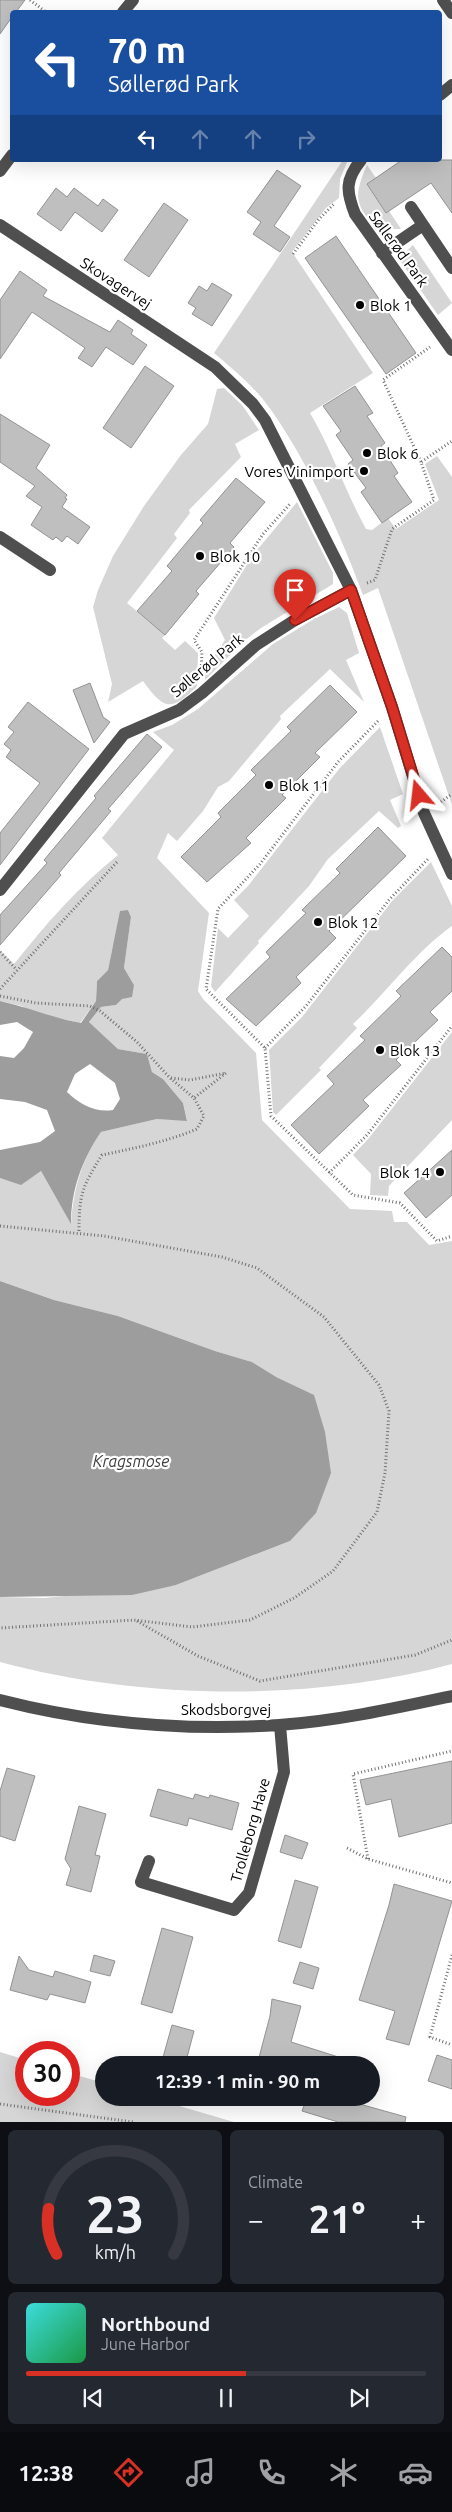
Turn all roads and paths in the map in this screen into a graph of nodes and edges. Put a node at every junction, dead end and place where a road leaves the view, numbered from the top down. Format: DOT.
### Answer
graph roads {
  1 [pos="30,0"];
  2 [pos="443,0"];
  3 [pos="43,10"];
  4 [pos="452,13"];
  5 [pos="452,85"];
  6 [pos="442,93"];
  7 [pos="10,158"];
  8 [pos="360,162"];
  9 [pos="0,171"];
  10 [pos="348,196"];
  11 [pos="411,207"];
  12 [pos="0,225"];
  13 [pos="423,225"];
  14 [pos="382,253"];
  15 [pos="294,254"];
  16 [pos="452,268"];
  17 [pos="429,348"];
  18 [pos="452,350"];
  19 [pos="452,441"];
  20 [pos="420,462"];
  21 [pos="302,491"];
  22 [pos="0,537"];
  23 [pos="50,570"];
  24 [pos="351,590"];
  25 [pos="202,694"];
  26 [pos="392,707"];
  27 [pos="439,848"];
  28 [pos="117,862"];
  29 [pos="452,874"];
  30 [pos="0,890"];
  31 [pos="0,952"];
  32 [pos="16,969"];
  33 [pos="0,989"];
  34 [pos="0,996"];
  35 [pos="452,1026"];
  36 [pos="265,1048"];
  37 [pos="170,1078"];
  38 [pos="194,1098"];
  39 [pos="329,1173"];
  40 [pos="0,1226"];
  41 [pos="79,1233"];
  42 [pos="452,1236"];
  43 [pos="134,1620"];
  44 [pos="0,1628"];
  45 [pos="452,1640"];
  46 [pos="452,1696"];
  47 [pos="0,1700"];
  48 [pos="280,1725"];
  49 [pos="452,1751"];
  50 [pos="347,1848"];
  51 [pos="368,1859"];
  52 [pos="149,1861"];
  53 [pos="452,1883"];
  54 [pos="452,1955"];
  55 [pos="452,2045"];
  56 [pos="0,2104"];
  57 [pos="133,2122"];
  1 -- 3 [label="path"];
  2 -- 4 [label="street"];
  5 -- 6 [label="street"];
  7 -- 9 [label="street"];
  8 -- 10 [label="street"];
  10 -- 14 [label="street, Søllerød Park"];
  10 -- 15 [label="path"];
  11 -- 13 [label="street"];
  12 -- 21 [label="street, Skovagervej"];
  13 -- 14 [label="street"];
  13 -- 16 [label="street"];
  14 -- 18 [label="street, Søllerød Park"];
  17 -- 20 [label="path"];
  19 -- 20 [label="path"];
  20 -- 24 [label="path"];
  21 -- 24 [label="street"];
  21 -- 25 [label="path"];
  22 -- 23 [label="street"];
  24 -- 25 [label="street, Søllerød Park"];
  24 -- 26 [label="street"];
  25 -- 30 [label="street, Søllerød Park"];
  26 -- 27 [label="street"];
  26 -- 36 [label="path"];
  27 -- 29 [label="street"];
  27 -- 36 [label="path"];
  28 -- 32 [label="path"];
  31 -- 32 [label="path"];
  32 -- 33 [label="path"];
  34 -- 37 [label="path"];
  35 -- 39 [label="path"];
  36 -- 39 [label="path"];
  37 -- 38 [label="path"];
  37 -- 38 [label="path"];
  38 -- 41 [label="path"];
  39 -- 42 [label="path"];
  40 -- 41 [label="path"];
  41 -- 43 [label="path"];
  43 -- 44 [label="path"];
  43 -- 45 [label="path"];
  46 -- 48 [label="street, Skodsborgvej"];
  47 -- 48 [label="street, Skodsborgvej"];
  48 -- 52 [label="street, Trolleborg Have"];
  49 -- 51 [label="path"];
  50 -- 51 [label="path"];
  51 -- 53 [label="path"];
  54 -- 55 [label="path"];
  56 -- 57 [label="path"];
}
